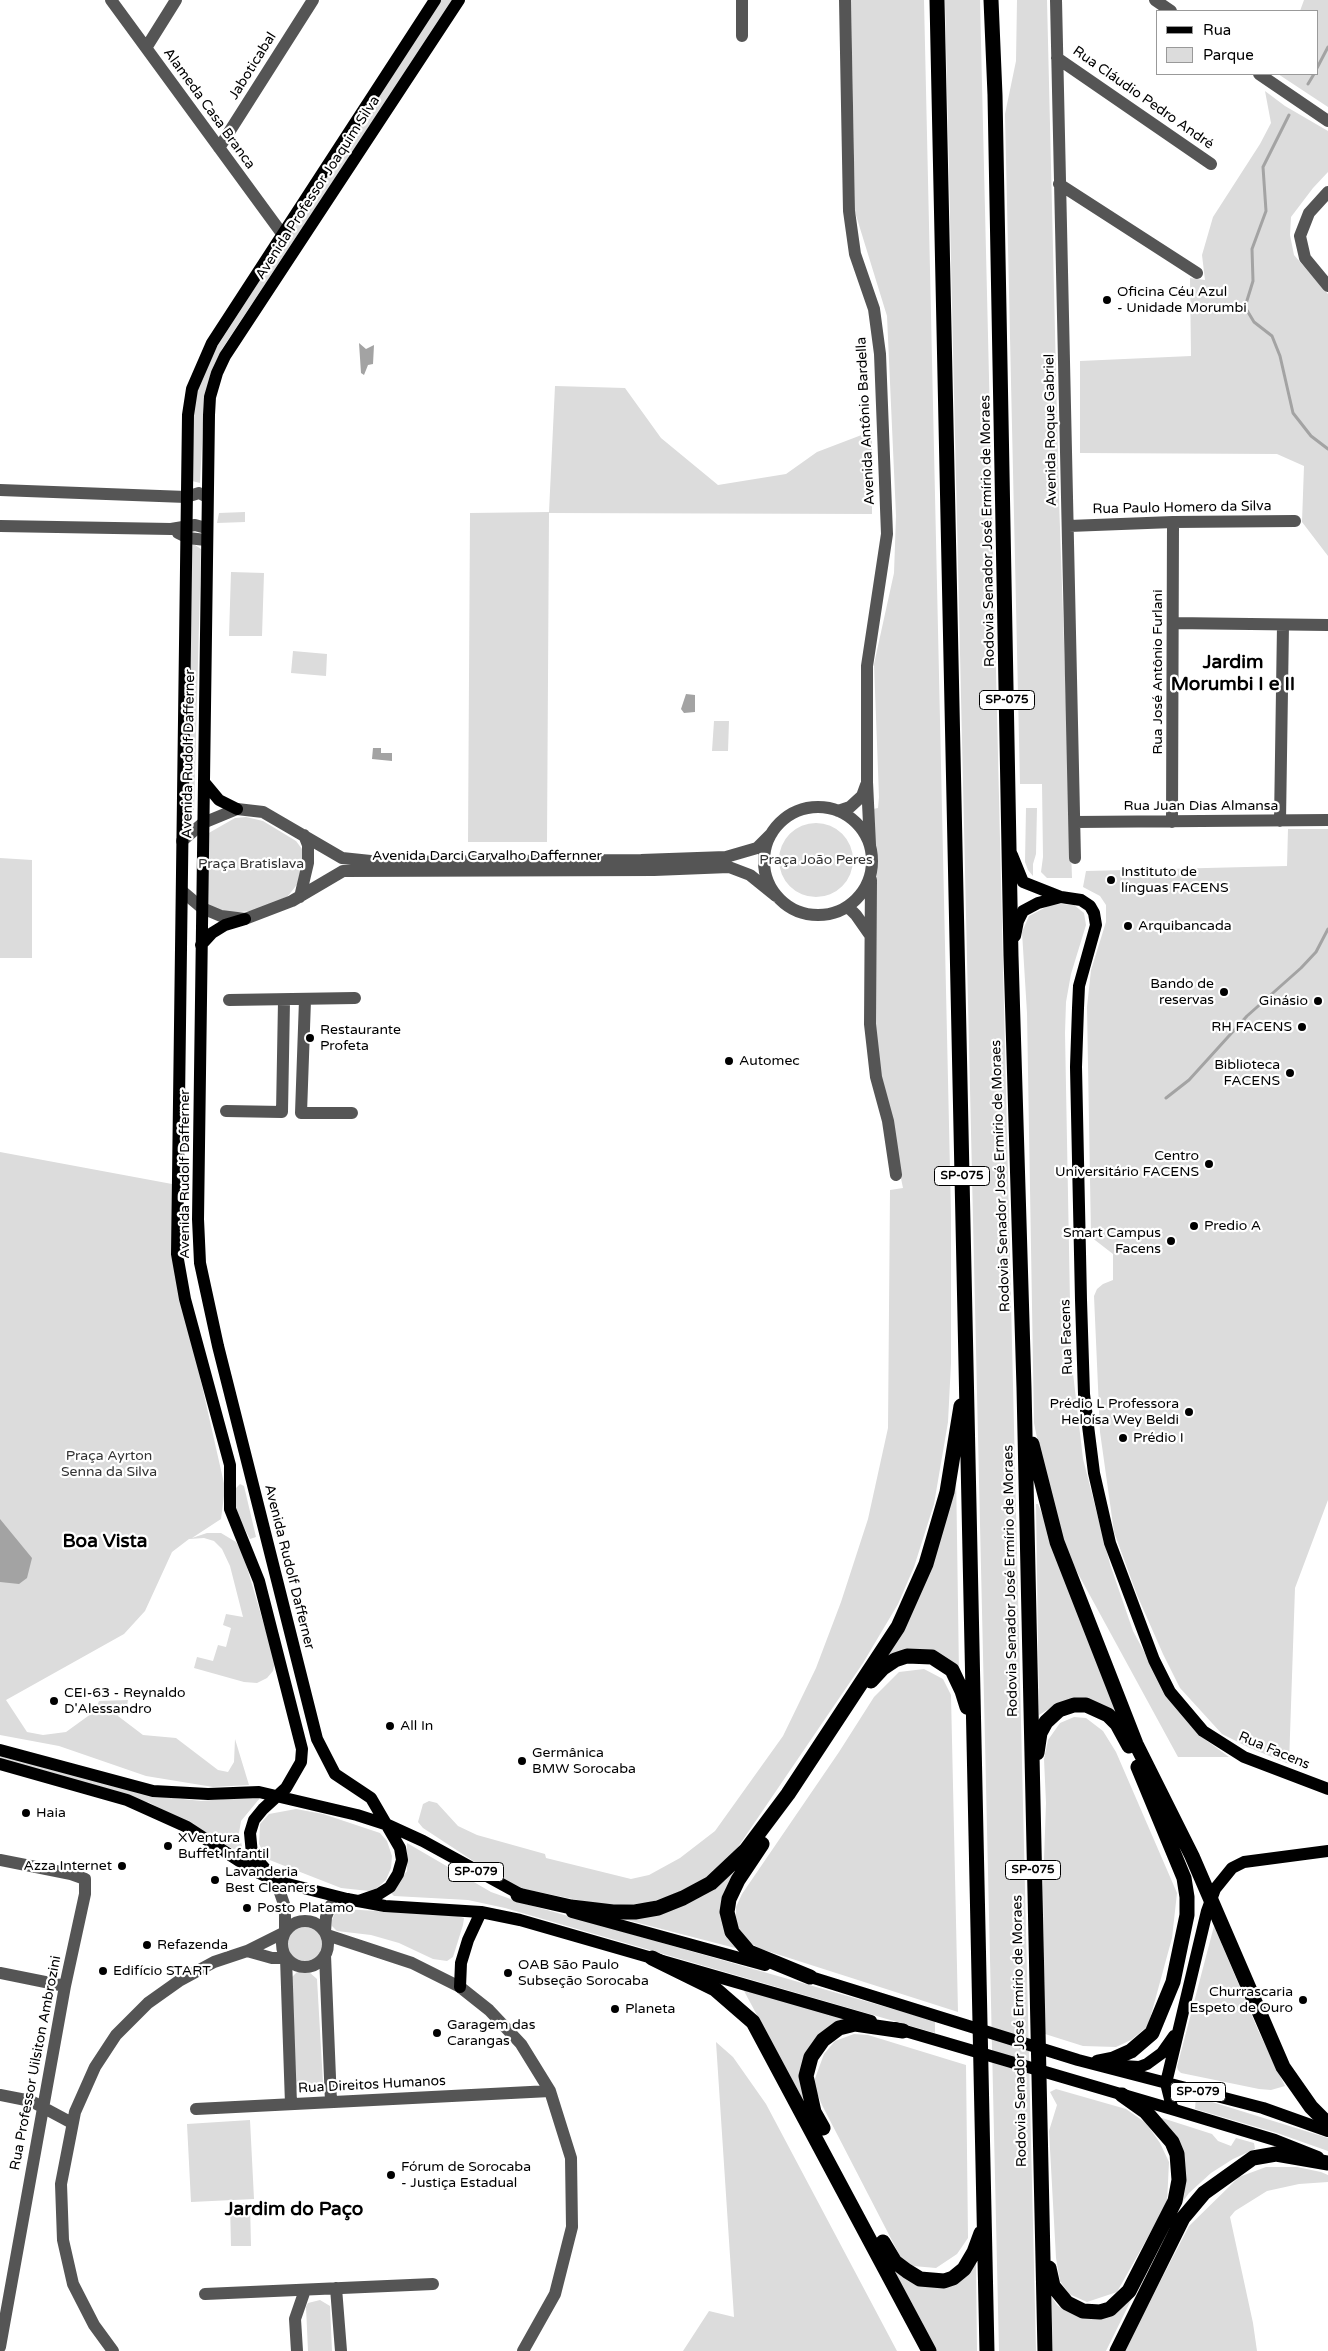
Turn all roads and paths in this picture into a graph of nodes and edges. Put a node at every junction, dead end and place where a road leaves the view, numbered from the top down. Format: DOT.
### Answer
graph roads {
  1 [pos="111,0"];
  2 [pos="176,0"];
  3 [pos="313,0"];
  4 [pos="435,0"];
  5 [pos="459,0"];
  6 [pos="742,0"];
  7 [pos="845,0"];
  8 [pos="937,0"];
  9 [pos="991,0"];
  10 [pos="1056,0"];
  11 [pos="1155,0"];
  12 [pos="1169,10"];
  13 [pos="742,36"];
  14 [pos="146,48"];
  15 [pos="1057,58"];
  16 [pos="1260,75"];
  17 [pos="1328,121"];
  18 [pos="219,148"];
  19 [pos="1211,164"];
  20 [pos="1059,184"];
  21 [pos="1328,192"];
  22 [pos="283,235"];
  23 [pos="1197,273"];
  24 [pos="1328,286"];
  25 [pos="192,389"];
  26 [pos="210,396"];
  27 [pos="0,490"];
  28 [pos="186,497"];
  29 [pos="207,497"];
  30 [pos="1296,521"];
  31 [pos="1173,522"];
  32 [pos="188,525"];
  33 [pos="0,526"];
  34 [pos="1069,526"];
  35 [pos="171,529"];
  36 [pos="206,534"];
  37 [pos="188,538"];
  38 [pos="1173,623"];
  39 [pos="1284,625"];
  40 [pos="1328,625"];
  41 [pos="204,782"];
  42 [pos="867,782"];
  43 [pos="237,809"];
  44 [pos="838,810"];
  45 [pos="1328,820"];
  46 [pos="1280,821"];
  47 [pos="1075,822"];
  48 [pos="1172,822"];
  49 [pos="203,823"];
  50 [pos="772,833"];
  51 [pos="304,835"];
  52 [pos="182,840"];
  53 [pos="1009,840"];
  54 [pos="870,845"];
  55 [pos="1075,858"];
  56 [pos="591,865"];
  57 [pos="871,872"];
  58 [pos="182,891"];
  59 [pos="776,896"];
  60 [pos="300,897"];
  61 [pos="1061,897"];
  62 [pos="848,907"];
  63 [pos="202,908"];
  64 [pos="245,919"];
  65 [pos="870,935"];
  66 [pos="201,945"];
  67 [pos="1011,956"];
  68 [pos="355,998"];
  69 [pos="228,1000"];
  70 [pos="305,1000"];
  71 [pos="284,1001"];
  72 [pos="226,1111"];
  73 [pos="352,1113"];
  74 [pos="896,1175"];
  75 [pos="967,1365"];
  76 [pos="1024,1388"];
  77 [pos="252,1484"];
  78 [pos="229,1491"];
  79 [pos="241,1538"];
  80 [pos="266,1538"];
  81 [pos="0,1750"];
  82 [pos="973,1763"];
  83 [pos="0,1764"];
  84 [pos="1326,1788"];
  85 [pos="277,1796"];
  86 [pos="294,1800"];
  87 [pos="266,1807"];
  88 [pos="1031,1812"];
  89 [pos="388,1825"];
  90 [pos="1328,1850"];
  91 [pos="0,1860"];
  92 [pos="276,1881"];
  93 [pos="518,1895"];
  94 [pos="353,1900"];
  95 [pos="481,1912"];
  96 [pos="285,1932"];
  97 [pos="326,1933"];
  98 [pos="247,1951"];
  99 [pos="326,1955"];
  100 [pos="286,1958"];
  101 [pos="652,1958"];
  102 [pos="0,1973"];
  103 [pos="810,1977"];
  104 [pos="65,1986"];
  105 [pos="460,1988"];
  106 [pos="1179,2025"];
  107 [pos="904,2031"];
  108 [pos="1070,2057"];
  109 [pos="1098,2062"];
  110 [pos="1166,2083"];
  111 [pos="550,2091"];
  112 [pos="0,2095"];
  113 [pos="1122,2095"];
  114 [pos="331,2102"];
  115 [pos="291,2104"];
  116 [pos="42,2107"];
  117 [pos="196,2109"];
  118 [pos="1175,2110"];
  119 [pos="72,2123"];
  120 [pos="1328,2124"];
  121 [pos="1328,2131"];
  122 [pos="1328,2162"];
  123 [pos="985,2222"];
  124 [pos="1042,2241"];
  125 [pos="433,2284"];
  126 [pos="336,2288"];
  127 [pos="304,2290"];
  128 [pos="278,2291"];
  129 [pos="204,2294"];
  130 [pos="298,2308"];
  131 [pos="0,2347"];
  132 [pos="113,2351"];
  133 [pos="298,2351"];
  134 [pos="341,2351"];
  135 [pos="523,2351"];
  136 [pos="929,2351"];
  137 [pos="987,2351"];
  138 [pos="1045,2351"];
  139 [pos="1117,2351"];
  1 -- 14 [label="street, Alameda Casa Branca"];
  2 -- 14 [label="street"];
  3 -- 18 [label="street, Jaboticabal"];
  4 -- 22 [label="main road, Avenida Professor Joaquim Silva"];
  5 -- 26 [label="main road, Avenida Professor Joaquim Silva"];
  6 -- 13 [label="street"];
  7 -- 42 [label="street, Avenida Antônio Bardella"];
  8 -- 75 [label="highway, SP-075"];
  9 -- 53 [label="highway, Rodovia Senador José Ermírio de Moraes / SP-075"];
  10 -- 15 [label="street, Avenida Roque Gabriel"];
  11 -- 12 [label="street"];
  14 -- 18 [label="street, Alameda Casa Branca"];
  15 -- 19 [label="street, Rua Cláudio Pedro André"];
  15 -- 20 [label="street, Avenida Roque Gabriel"];
  16 -- 17 [label="street"];
  18 -- 22 [label="street, Alameda Casa Branca"];
  20 -- 23 [label="street"];
  20 -- 34 [label="street, Avenida Roque Gabriel"];
  21 -- 24 [label="street"];
  22 -- 25 [label="main road, Avenida Professor Joaquim Silva"];
  25 -- 28 [label="main road, Avenida Rudolf Dafferner"];
  26 -- 29 [label="main road, Avenida Rudolf Dafferner"];
  27 -- 28 [label="street"];
  28 -- 29 [label="street"];
  28 -- 32 [label="main road, Avenida Rudolf Dafferner"];
  29 -- 36 [label="main road, Avenida Rudolf Dafferner"];
  30 -- 31 [label="street, Rua Paulo Homero da Silva"];
  31 -- 34 [label="street, Rua Paulo Homero da Silva"];
  31 -- 38 [label="street, Rua José Antônio Furlani"];
  32 -- 35 [label="street"];
  32 -- 36 [label="street"];
  32 -- 37 [label="main road, Avenida Rudolf Dafferner"];
  33 -- 35 [label="street"];
  34 -- 47 [label="street, Avenida Roque Gabriel"];
  35 -- 37 [label="street"];
  36 -- 37 [label="street"];
  36 -- 41 [label="main road, Avenida Rudolf Dafferner"];
  37 -- 52 [label="main road, Avenida Rudolf Dafferner"];
  38 -- 39 [label="street"];
  38 -- 48 [label="street, Rua José Antônio Furlani"];
  39 -- 40 [label="street"];
  39 -- 46 [label="street"];
  41 -- 43 [label="main road"];
  41 -- 49 [label="main road, Avenida Rudolf Dafferner"];
  42 -- 44 [label="street"];
  42 -- 54 [label="street, Avenida Antônio Bardella"];
  43 -- 49 [label="street, Avenida Darci Carvalho Daffernner"];
  43 -- 51 [label="street, Avenida Darci Carvalho Daffernner"];
  44 -- 50 [label="street"];
  44 -- 54 [label="street"];
  45 -- 46 [label="street, Rua Juan Dias Almansa"];
  46 -- 48 [label="street, Rua Juan Dias Almansa"];
  47 -- 48 [label="street, Rua Juan Dias Almansa"];
  47 -- 55 [label="street, Avenida Roque Gabriel"];
  49 -- 52 [label="street, Avenida Darci Carvalho Daffernner"];
  49 -- 63 [label="main road, Avenida Rudolf Dafferner"];
  50 -- 56 [label="street, Avenida Darci Carvalho Daffernner"];
  50 -- 59 [label="street"];
  51 -- 56 [label="street, Avenida Darci Carvalho Daffernner"];
  51 -- 60 [label="street"];
  52 -- 58 [label="main road, Avenida Rudolf Dafferner"];
  53 -- 61 [label="main road, Rua Facens"];
  53 -- 67 [label="highway, Rodovia Senador José Ermírio de Moraes / SP-075"];
  54 -- 57 [label="street"];
  56 -- 59 [label="street, Avenida Darci Carvalho Daffernner"];
  56 -- 60 [label="street, Avenida Darci Carvalho Daffernner"];
  57 -- 62 [label="street"];
  57 -- 65 [label="street"];
  58 -- 63 [label="street"];
  58 -- 78 [label="main road, Avenida Rudolf Dafferner"];
  59 -- 62 [label="street"];
  60 -- 64 [label="street, Avenida Darci Carvalho Daffernner"];
  61 -- 67 [label="main road, Rua Facens"];
  61 -- 84 [label="main road, Rua Facens"];
  62 -- 65 [label="street"];
  63 -- 64 [label="street, Avenida Darci Carvalho Daffernner"];
  63 -- 66 [label="main road, Avenida Rudolf Dafferner"];
  64 -- 66 [label="main road"];
  65 -- 74 [label="street"];
  66 -- 77 [label="main road, Avenida Rudolf Dafferner"];
  67 -- 76 [label="highway, Rodovia Senador José Ermírio de Moraes / SP-075"];
  68 -- 70 [label="street"];
  69 -- 71 [label="street"];
  70 -- 71 [label="street"];
  70 -- 73 [label="street"];
  71 -- 72 [label="street"];
  75 -- 82 [label="highway, SP-075"];
  75 -- 93 [label="highway"];
  76 -- 88 [label="highway, Rodovia Senador José Ermírio de Moraes / SP-075"];
  76 -- 120 [label="highway"];
  77 -- 78 [label="main road"];
  77 -- 80 [label="main road, Avenida Rudolf Dafferner"];
  78 -- 79 [label="main road, Avenida Rudolf Dafferner"];
  79 -- 80 [label="main road"];
  79 -- 85 [label="main road, Avenida Rudolf Dafferner"];
  80 -- 89 [label="main road, Avenida Rudolf Dafferner"];
  81 -- 85 [label="main road, SP-079"];
  82 -- 103 [label="highway"];
  82 -- 123 [label="highway, SP-075"];
  83 -- 92 [label="main road, SP-079"];
  85 -- 86 [label="main road, SP-079"];
  85 -- 87 [label="main road, Avenida Rudolf Dafferner"];
  86 -- 87 [label="main road"];
  86 -- 89 [label="main road, SP-079"];
  87 -- 92 [label="main road"];
  88 -- 109 [label="highway"];
  88 -- 124 [label="highway, Rodovia Senador José Ermírio de Moraes / SP-075"];
  89 -- 93 [label="main road, SP-079"];
  89 -- 94 [label="main road"];
  90 -- 106 [label="main road"];
  91 -- 104 [label="street, Rua Professor Uilsiton Ambrozini"];
  92 -- 94 [label="main road, SP-079"];
  92 -- 96 [label="street"];
  93 -- 103 [label="main road, SP-079"];
  94 -- 95 [label="main road, SP-079"];
  94 -- 97 [label="street"];
  95 -- 101 [label="main road, SP-079"];
  95 -- 105 [label="main road"];
  96 -- 97 [label="street"];
  96 -- 98 [label="street"];
  96 -- 100 [label="street"];
  97 -- 99 [label="street"];
  97 -- 105 [label="street"];
  98 -- 100 [label="street"];
  98 -- 119 [label="street"];
  99 -- 100 [label="street"];
  99 -- 114 [label="street"];
  100 -- 115 [label="street"];
  101 -- 107 [label="main road, SP-079"];
  101 -- 136 [label="highway"];
  102 -- 104 [label="street"];
  103 -- 108 [label="main road, SP-079"];
  104 -- 116 [label="street, Rua Professor Uilsiton Ambrozini"];
  105 -- 111 [label="street"];
  106 -- 109 [label="main road"];
  106 -- 110 [label="main road"];
  107 -- 113 [label="main road, SP-079"];
  107 -- 123 [label="highway"];
  108 -- 109 [label="main road"];
  108 -- 110 [label="main road, SP-079"];
  110 -- 118 [label="main road"];
  110 -- 121 [label="main road, SP-079"];
  111 -- 114 [label="street, Rua Direitos Humanos"];
  111 -- 135 [label="street"];
  112 -- 116 [label="street"];
  113 -- 118 [label="main road, SP-079"];
  113 -- 124 [label="highway"];
  114 -- 115 [label="street, Rua Direitos Humanos"];
  115 -- 117 [label="street, Rua Direitos Humanos"];
  116 -- 119 [label="street"];
  116 -- 131 [label="street, Rua Professor Uilsiton Ambrozini"];
  118 -- 122 [label="main road, SP-079"];
  119 -- 132 [label="street"];
  122 -- 139 [label="highway"];
  123 -- 137 [label="highway, SP-075"];
  124 -- 138 [label="highway, Rodovia Senador José Ermírio de Moraes / SP-075"];
  125 -- 126 [label="street"];
  126 -- 127 [label="street"];
  126 -- 134 [label="street"];
  127 -- 128 [label="street"];
  127 -- 130 [label="street"];
  128 -- 129 [label="street"];
  128 -- 130 [label="street"];
  130 -- 133 [label="street"];
}
